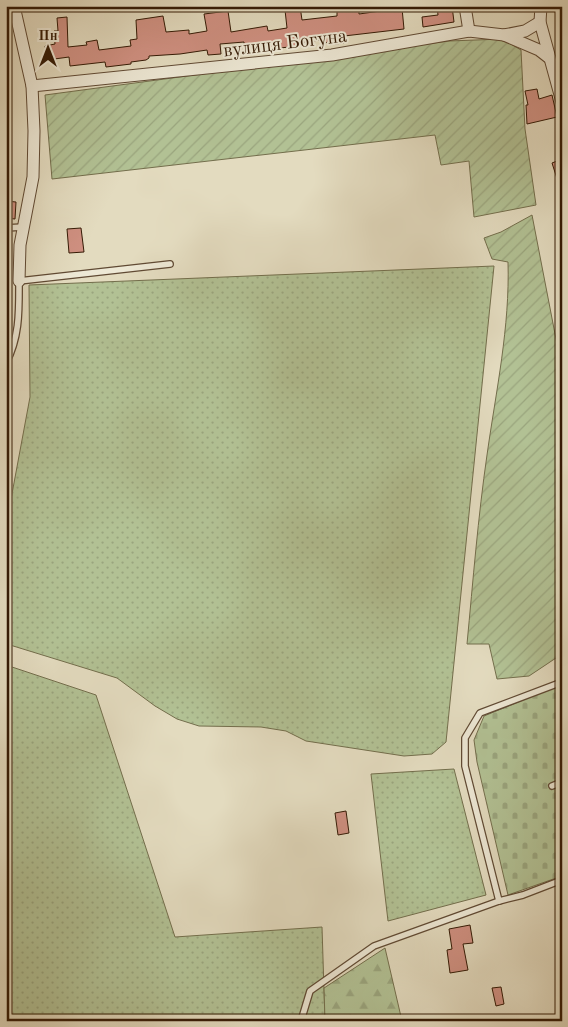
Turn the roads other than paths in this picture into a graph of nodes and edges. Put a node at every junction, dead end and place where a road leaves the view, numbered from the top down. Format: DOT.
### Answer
graph roads {
  1 [pos="14,6"];
  2 [pos="465,6"];
  3 [pos="542,6"];
  4 [pos="540,22"];
  5 [pos="469,31"];
  6 [pos="504,35"];
  7 [pos="548,57"];
  8 [pos="32,86"];
  9 [pos="562,102"];
  10 [pos="23,226"];
  11 [pos="6,228"];
  12 [pos="170,264"];
  13 [pos="19,281"];
  14 [pos="6,364"];
  15 [pos="562,682"];
  16 [pos="562,782"];
  17 [pos="552,786"];
  18 [pos="562,880"];
  19 [pos="499,901"];
  20 [pos="301,1021"];
  1 -- 8 [label="street"];
  2 -- 5 [label="street"];
  3 -- 4 [label="street"];
  4 -- 6 [label="street, вулиця Богуна"];
  4 -- 7 [label="street"];
  5 -- 6 [label="street, вулиця Богуна"];
  5 -- 8 [label="street, вулиця Богуна"];
  6 -- 7 [label="street"];
  7 -- 9 [label="street"];
  8 -- 10 [label="street"];
  10 -- 11 [label="lane"];
  10 -- 13 [label="street"];
  12 -- 13 [label="lane"];
  13 -- 14 [label="lane"];
  15 -- 19 [label="lane"];
  16 -- 17 [label="lane"];
  18 -- 19 [label="lane"];
  19 -- 20 [label="lane"];
}
